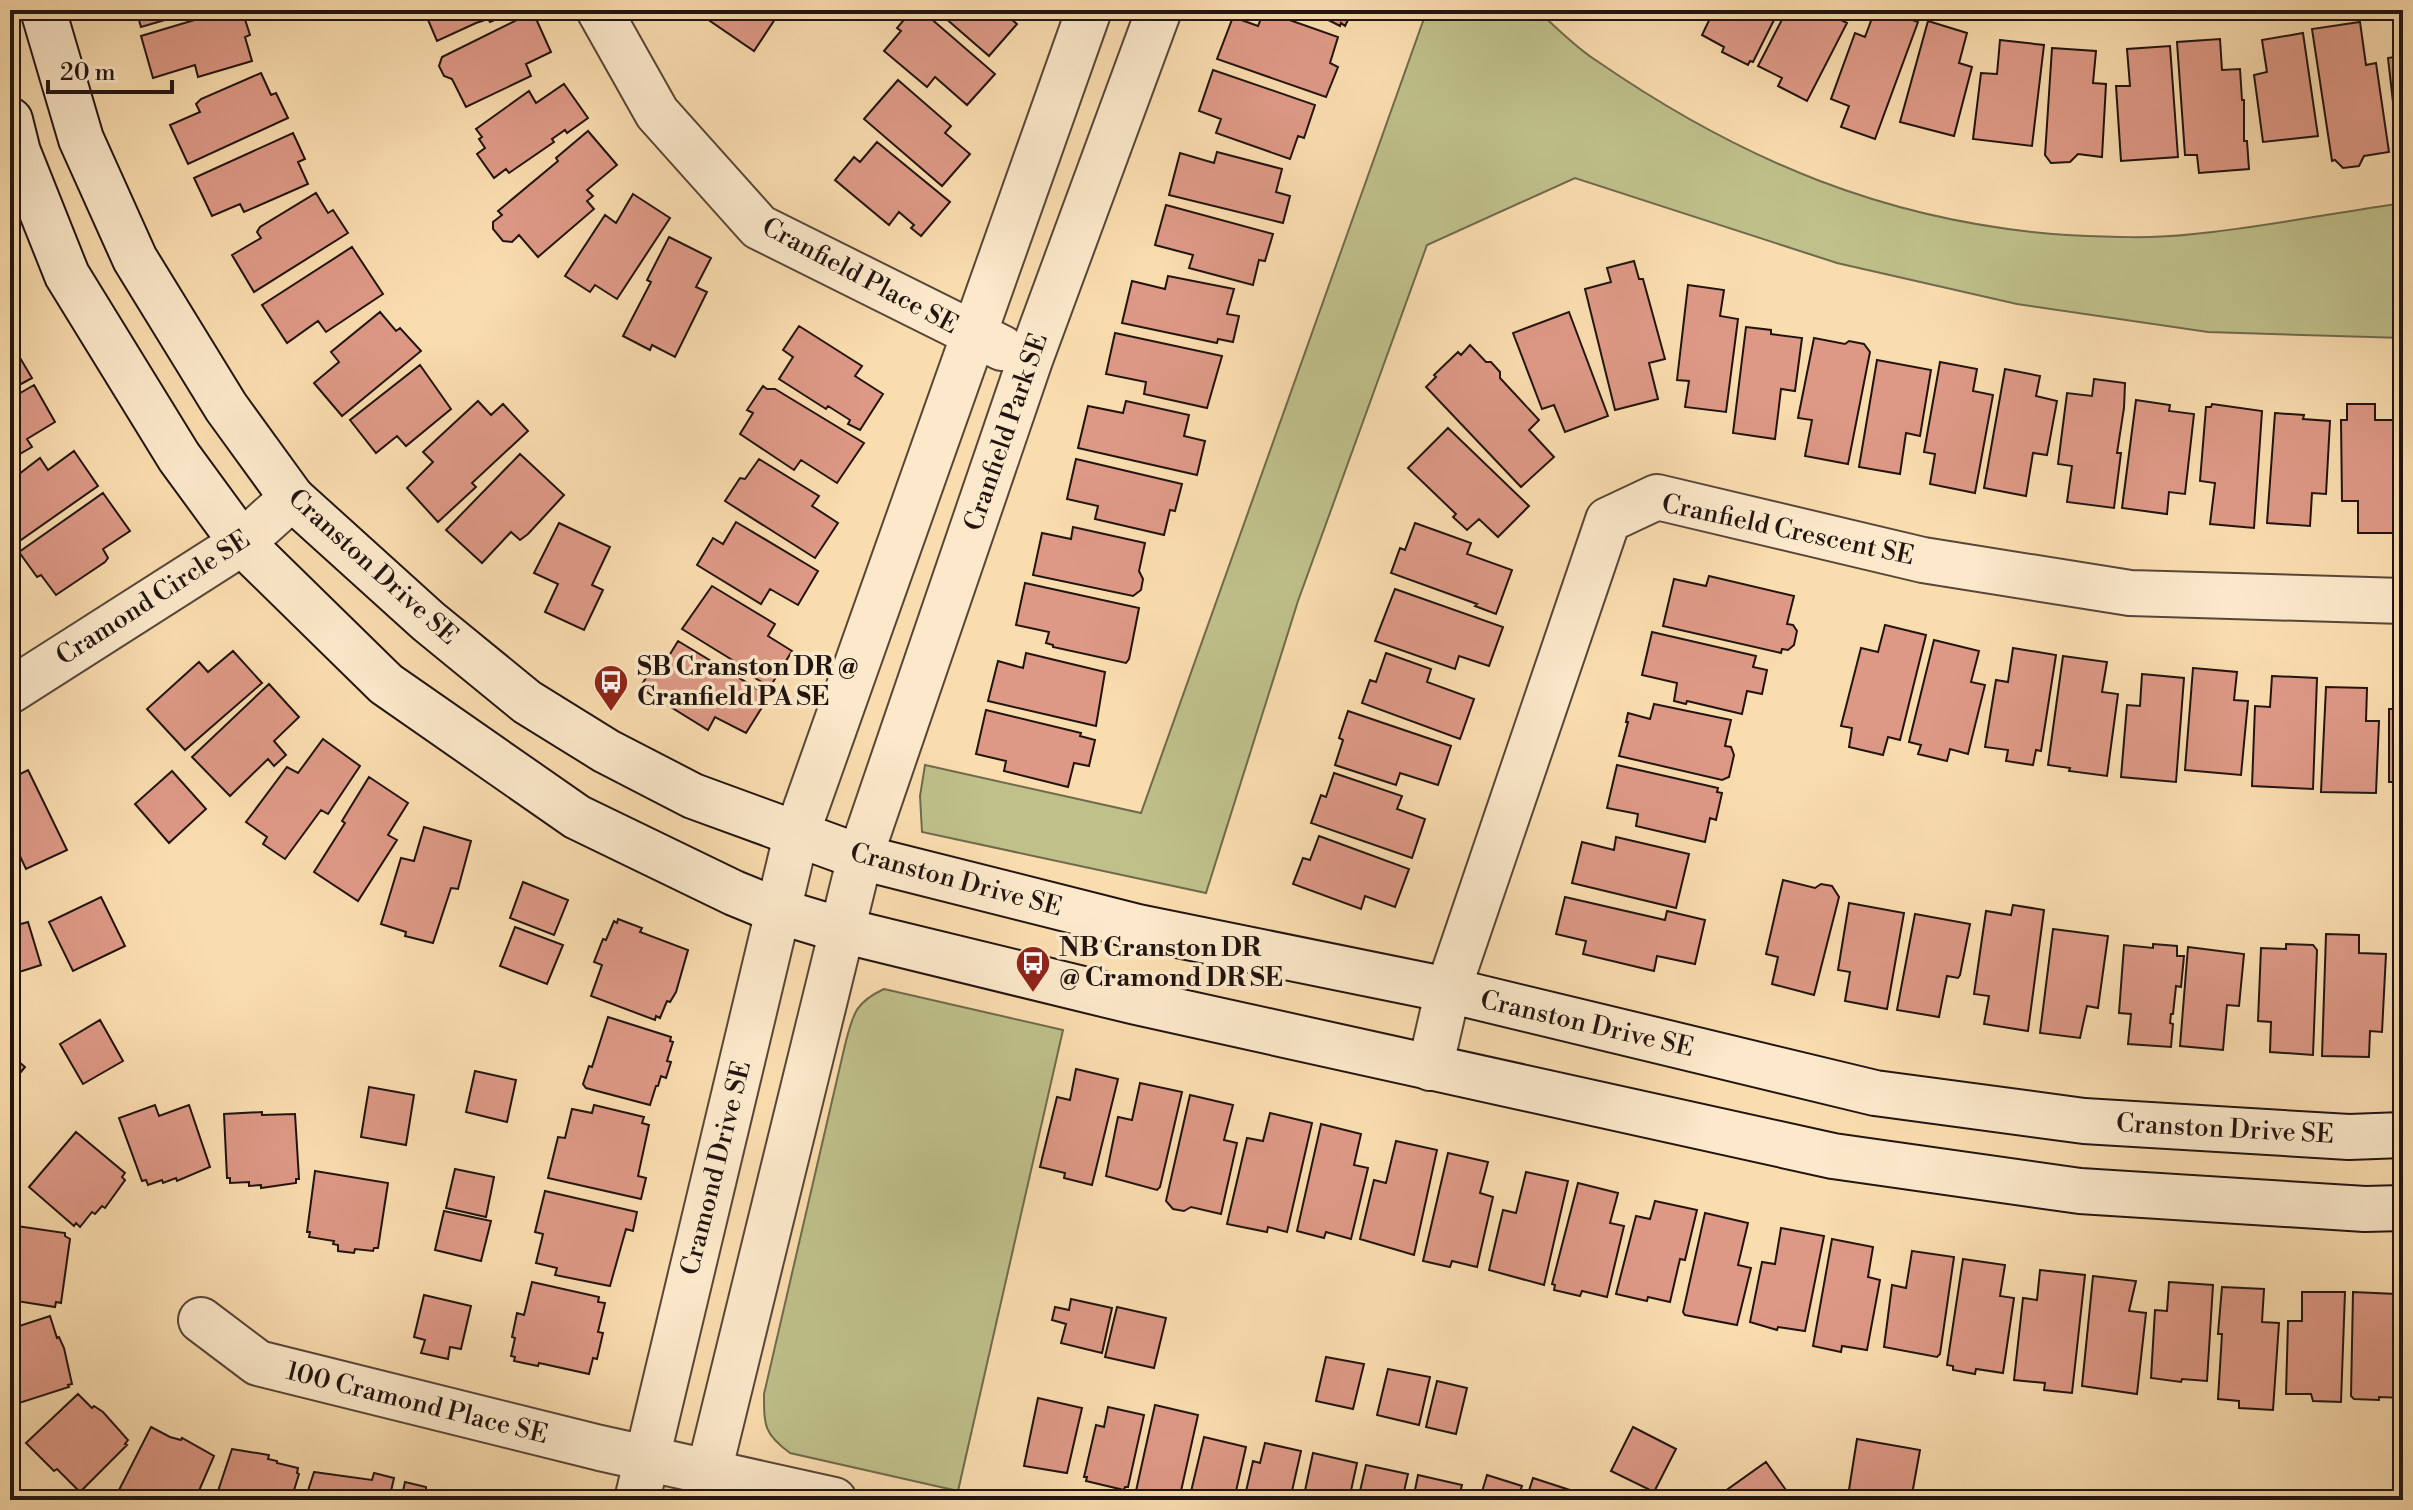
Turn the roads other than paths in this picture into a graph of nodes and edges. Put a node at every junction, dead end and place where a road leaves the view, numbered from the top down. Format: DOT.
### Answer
graph roads {
  1 [pos="43,10"];
  2 [pos="599,10"];
  3 [pos="1089,10"];
  4 [pos="1159,10"];
  5 [pos="10,120"];
  6 [pos="975,336"];
  7 [pos="1030,360"];
  8 [pos="292,498"];
  9 [pos="242,543"];
  10 [pos="2403,601"];
  11 [pos="10,691"];
  12 [pos="796,836"];
  13 [pos="860,857"];
  14 [pos="778,911"];
  15 [pos="841,930"];
  16 [pos="1448,990"];
  17 [pos="1430,1068"];
  18 [pos="2403,1135"];
  19 [pos="2403,1208"];
  20 [pos="201,1320"];
  21 [pos="646,1458"];
  22 [pos="706,1486"];
  23 [pos="637,1500"];
  24 [pos="834,1500"];
  1 -- 8 [label="street, Cranston Drive SE"];
  2 -- 6 [label="street, Cranfield Place SE"];
  3 -- 6 [label="street"];
  4 -- 7 [label="street, Cranfield Park SE"];
  5 -- 9 [label="street"];
  6 -- 7 [label="street, Cranfield Place SE"];
  6 -- 12 [label="street"];
  7 -- 13 [label="street, Cranfield Park SE"];
  8 -- 9 [label="street, Cramond Circle SE"];
  8 -- 12 [label="street, Cranston Drive SE"];
  9 -- 11 [label="street, Cramond Circle SE"];
  9 -- 14 [label="street"];
  10 -- 16 [label="street, Cranfield Crescent SE"];
  12 -- 13 [label="street, Cranston Drive SE"];
  12 -- 14 [label="street, Cramond Drive SE"];
  13 -- 15 [label="street"];
  13 -- 16 [label="street, Cranston Drive SE"];
  14 -- 15 [label="street"];
  14 -- 21 [label="street, Cramond Drive SE"];
  15 -- 17 [label="street"];
  15 -- 22 [label="street"];
  16 -- 17 [label="street, Cranfield Crescent SE"];
  16 -- 18 [label="street, Cranston Drive SE"];
  17 -- 19 [label="street"];
  20 -- 21 [label="street, 100 Cramond Place SE"];
  21 -- 22 [label="street, 100 Cramond Place SE"];
  21 -- 23 [label="street, Cramond Drive SE"];
  22 -- 24 [label="street, 100 Cramond Place SE"];
}
